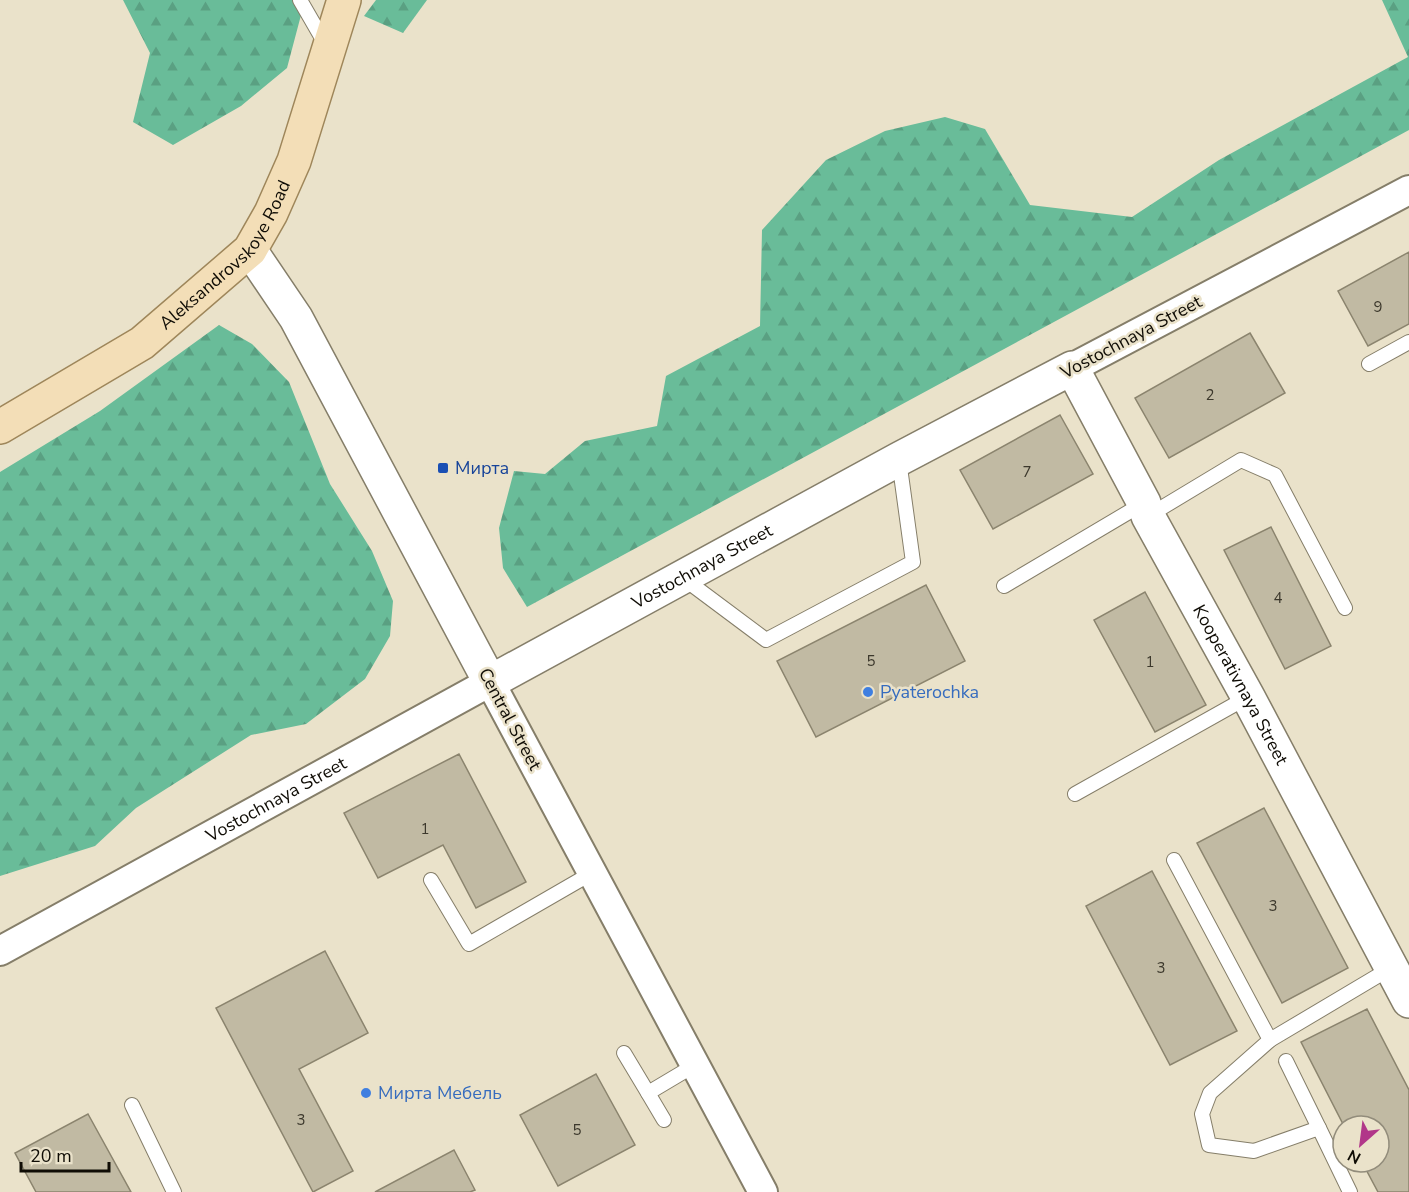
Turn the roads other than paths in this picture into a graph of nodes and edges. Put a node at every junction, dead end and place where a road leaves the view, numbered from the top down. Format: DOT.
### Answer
graph roads {
  1 [pos="300,0"];
  2 [pos="344,0"];
  3 [pos="329,49"];
  4 [pos="1409,190"];
  5 [pos="250,250"];
  6 [pos="1409,342"];
  7 [pos="1369,364"];
  8 [pos="1072,368"];
  9 [pos="0,428"];
  10 [pos="899,459"];
  11 [pos="1146,509"];
  12 [pos="683,578"];
  13 [pos="1004,586"];
  14 [pos="1345,608"];
  15 [pos="490,682"];
  16 [pos="1248,698"];
  17 [pos="1075,794"];
  18 [pos="1174,860"];
  19 [pos="592,873"];
  20 [pos="431,880"];
  21 [pos="0,951"];
  22 [pos="1391,968"];
  23 [pos="1409,1001"];
  24 [pos="1270,1040"];
  25 [pos="624,1053"];
  26 [pos="1286,1062"];
  27 [pos="695,1065"];
  28 [pos="648,1093"];
  29 [pos="132,1105"];
  30 [pos="664,1120"];
  31 [pos="1319,1128"];
  32 [pos="760,1191"];
  33 [pos="174,1192"];
  34 [pos="1350,1192"];
  1 -- 3 [label="lane"];
  2 -- 3 [label="main road, Aleksandrovskoye Road"];
  3 -- 5 [label="main road, Aleksandrovskoye Road"];
  4 -- 8 [label="street, Vostochnaya Street"];
  5 -- 9 [label="main road, Aleksandrovskoye Road"];
  5 -- 15 [label="street, Central Street"];
  6 -- 7 [label="lane"];
  8 -- 10 [label="street, Vostochnaya Street"];
  8 -- 11 [label="street, Kooperativnaya Street"];
  10 -- 12 [label="street, Vostochnaya Street"];
  10 -- 12 [label="lane"];
  11 -- 13 [label="lane"];
  11 -- 14 [label="lane"];
  11 -- 16 [label="street, Kooperativnaya Street"];
  12 -- 15 [label="street, Vostochnaya Street"];
  15 -- 19 [label="street, Central Street"];
  15 -- 21 [label="street, Vostochnaya Street"];
  16 -- 17 [label="lane"];
  16 -- 22 [label="street, Kooperativnaya Street"];
  18 -- 24 [label="lane"];
  19 -- 20 [label="lane"];
  19 -- 27 [label="street, Central Street"];
  22 -- 23 [label="street, Kooperativnaya Street"];
  22 -- 24 [label="lane"];
  24 -- 31 [label="lane"];
  25 -- 28 [label="lane"];
  26 -- 31 [label="lane"];
  27 -- 28 [label="lane"];
  27 -- 32 [label="street, Central Street"];
  28 -- 30 [label="lane"];
  29 -- 33 [label="lane"];
  31 -- 34 [label="lane"];
}
